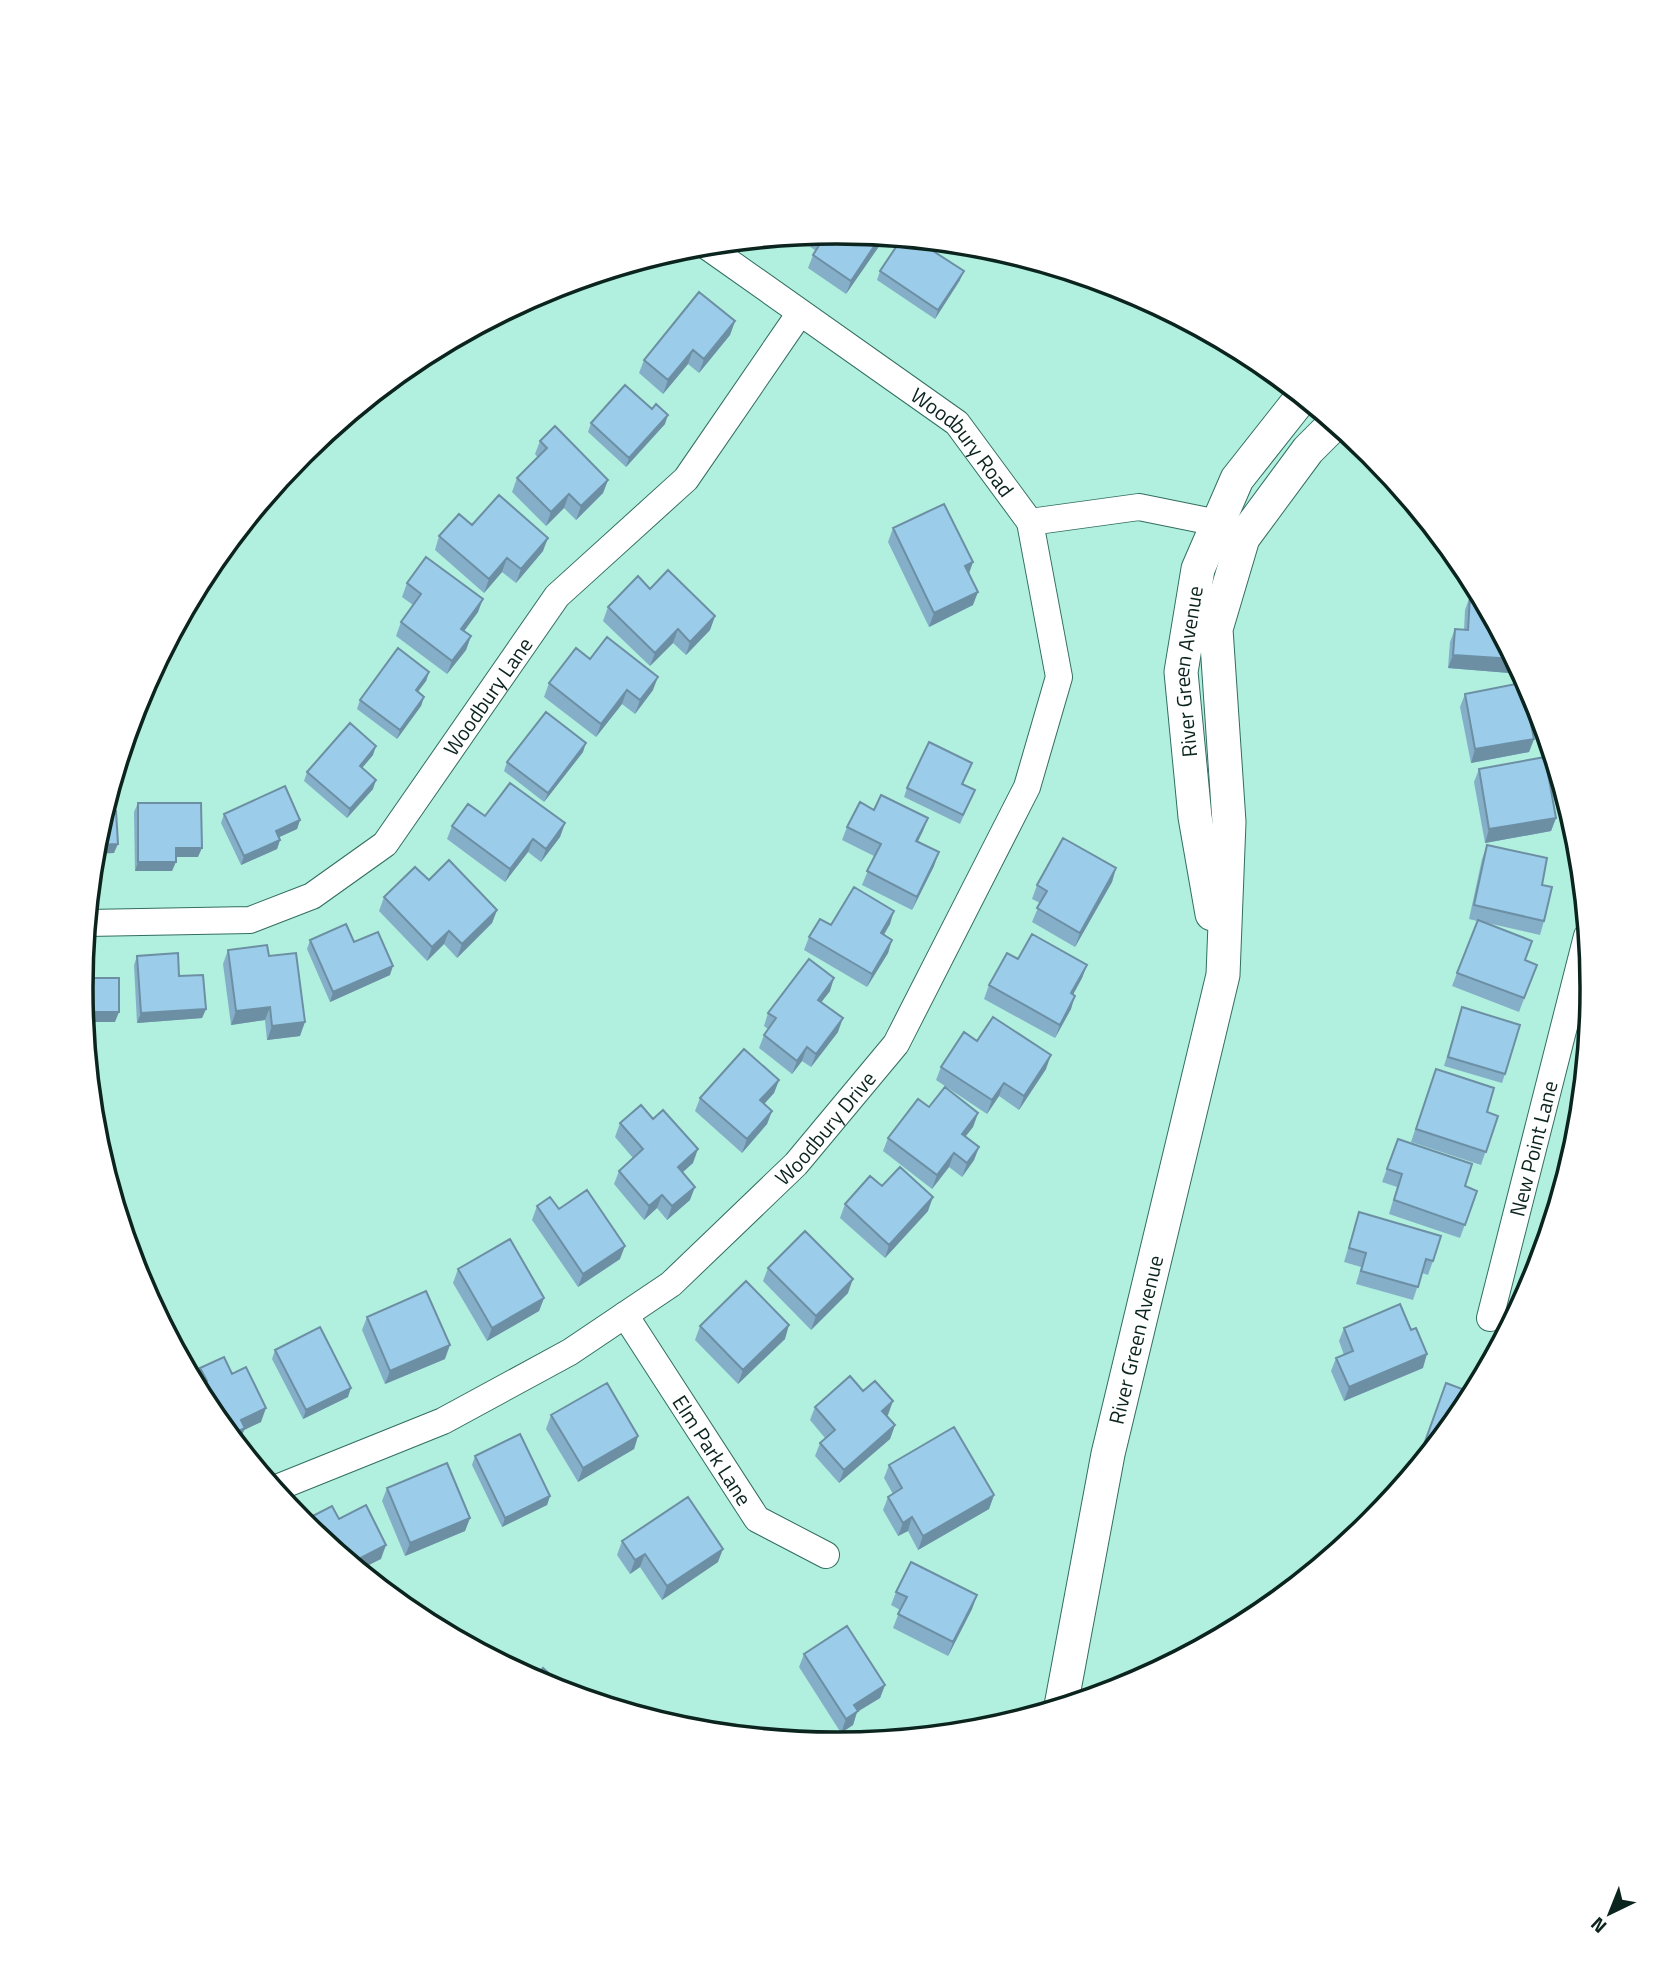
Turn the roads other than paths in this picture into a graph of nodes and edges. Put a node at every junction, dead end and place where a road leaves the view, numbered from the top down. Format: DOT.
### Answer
graph roads {
  1 [pos="718,254"];
  2 [pos="800,313"];
  3 [pos="1296,404"];
  4 [pos="1328,430"];
  5 [pos="1030,522"];
  6 [pos="1231,530"];
  7 [pos="96,923"];
  8 [pos="1580,965"];
  9 [pos="625,1315"];
  10 [pos="1490,1318"];
  11 [pos="284,1485"];
  12 [pos="826,1555"];
  13 [pos="1063,1696"];
  1 -- 2 [label="street, Woodbury Road"];
  2 -- 5 [label="street, Woodbury Road"];
  2 -- 7 [label="street, Woodbury Lane"];
  3 -- 6 [label="street, River Green Avenue"];
  4 -- 6 [label="street, River Green Avenue"];
  5 -- 6 [label="street"];
  5 -- 9 [label="street, Woodbury Drive"];
  6 -- 13 [label="street, River Green Avenue"];
  8 -- 10 [label="street, New Point Lane"];
  9 -- 11 [label="street, Woodbury Drive"];
  9 -- 12 [label="street, Elm Park Lane"];
}
